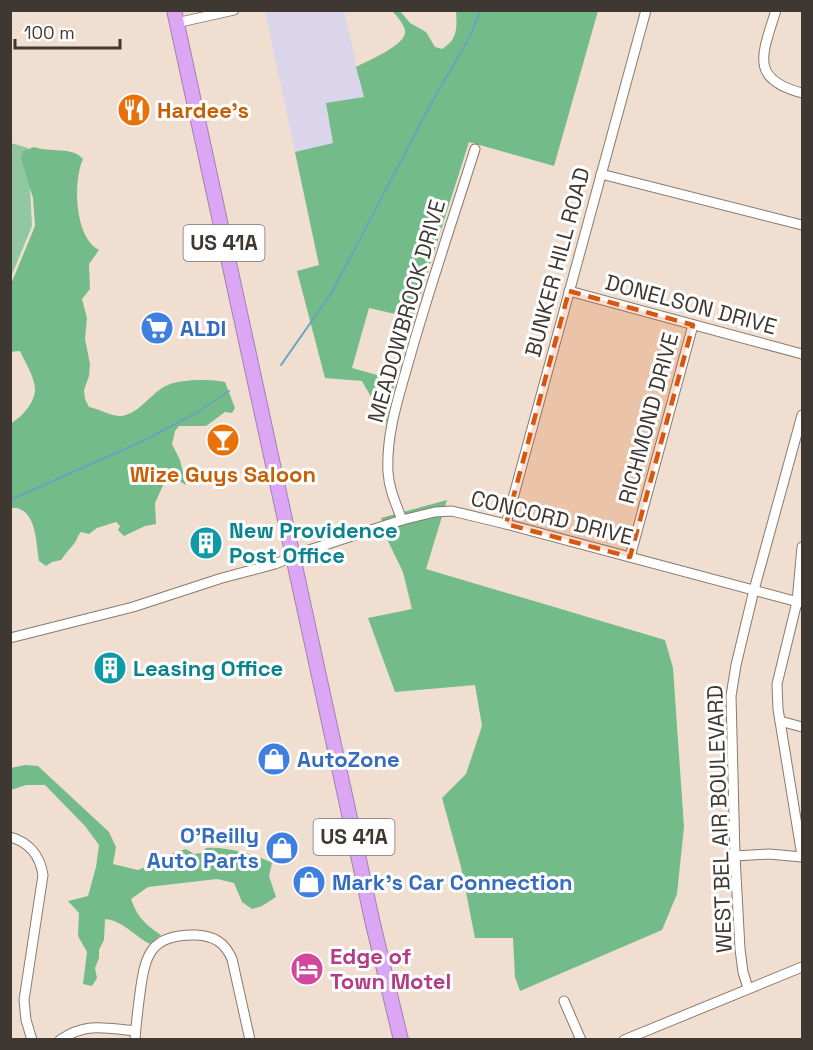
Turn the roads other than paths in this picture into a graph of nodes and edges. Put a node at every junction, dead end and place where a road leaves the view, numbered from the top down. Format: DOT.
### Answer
graph roads {
  1 [pos="234,10"];
  2 [pos="646,10"];
  3 [pos="776,10"];
  4 [pos="175,17"];
  5 [pos="802,93"];
  6 [pos="475,149"];
  7 [pos="601,174"];
  8 [pos="802,225"];
  9 [pos="569,291"];
  10 [pos="693,324"];
  11 [pos="802,354"];
  12 [pos="802,415"];
  13 [pos="402,520"];
  14 [pos="506,524"];
  15 [pos="802,547"];
  16 [pos="293,557"];
  17 [pos="630,557"];
  18 [pos="754,590"];
  19 [pos="800,602"];
  20 [pos="10,638"];
  21 [pos="780,721"];
  22 [pos="802,727"];
  23 [pos="10,837"];
  24 [pos="735,856"];
  25 [pos="802,856"];
  26 [pos="802,968"];
  27 [pos="748,988"];
  28 [pos="564,1001"];
  29 [pos="135,1035"];
  30 [pos="32,1040"];
  31 [pos="60,1040"];
  32 [pos="250,1040"];
  33 [pos="401,1040"];
  34 [pos="580,1040"];
  35 [pos="624,1040"];
  1 -- 4 [label="street"];
  2 -- 7 [label="street, BUNKER HILL ROAD"];
  3 -- 5 [label="street"];
  4 -- 16 [label="highway, US 41A"];
  6 -- 13 [label="street, MEADOWBROOK DRIVE"];
  7 -- 8 [label="street"];
  7 -- 9 [label="street, BUNKER HILL ROAD"];
  9 -- 10 [label="street, DONELSON DRIVE"];
  9 -- 14 [label="street, BUNKER HILL ROAD"];
  10 -- 11 [label="street, DONELSON DRIVE"];
  10 -- 17 [label="street, RICHMOND DRIVE"];
  12 -- 18 [label="street, WEST BEL AIR BOULEVARD"];
  13 -- 14 [label="street, CONCORD DRIVE"];
  13 -- 16 [label="street, CONCORD DRIVE"];
  14 -- 17 [label="street, CONCORD DRIVE"];
  15 -- 19 [label="street"];
  16 -- 20 [label="street, CONCORD DRIVE"];
  16 -- 33 [label="highway, US 41A"];
  17 -- 18 [label="street, CONCORD DRIVE"];
  18 -- 19 [label="street, CONCORD DRIVE"];
  18 -- 24 [label="street, WEST BEL AIR BOULEVARD"];
  19 -- 21 [label="street"];
  21 -- 22 [label="street"];
  21 -- 25 [label="street"];
  23 -- 30 [label="street"];
  24 -- 25 [label="street"];
  24 -- 27 [label="street, WEST BEL AIR BOULEVARD"];
  26 -- 27 [label="street"];
  27 -- 35 [label="street"];
  28 -- 34 [label="street"];
  29 -- 31 [label="street"];
  29 -- 32 [label="street"];
}
